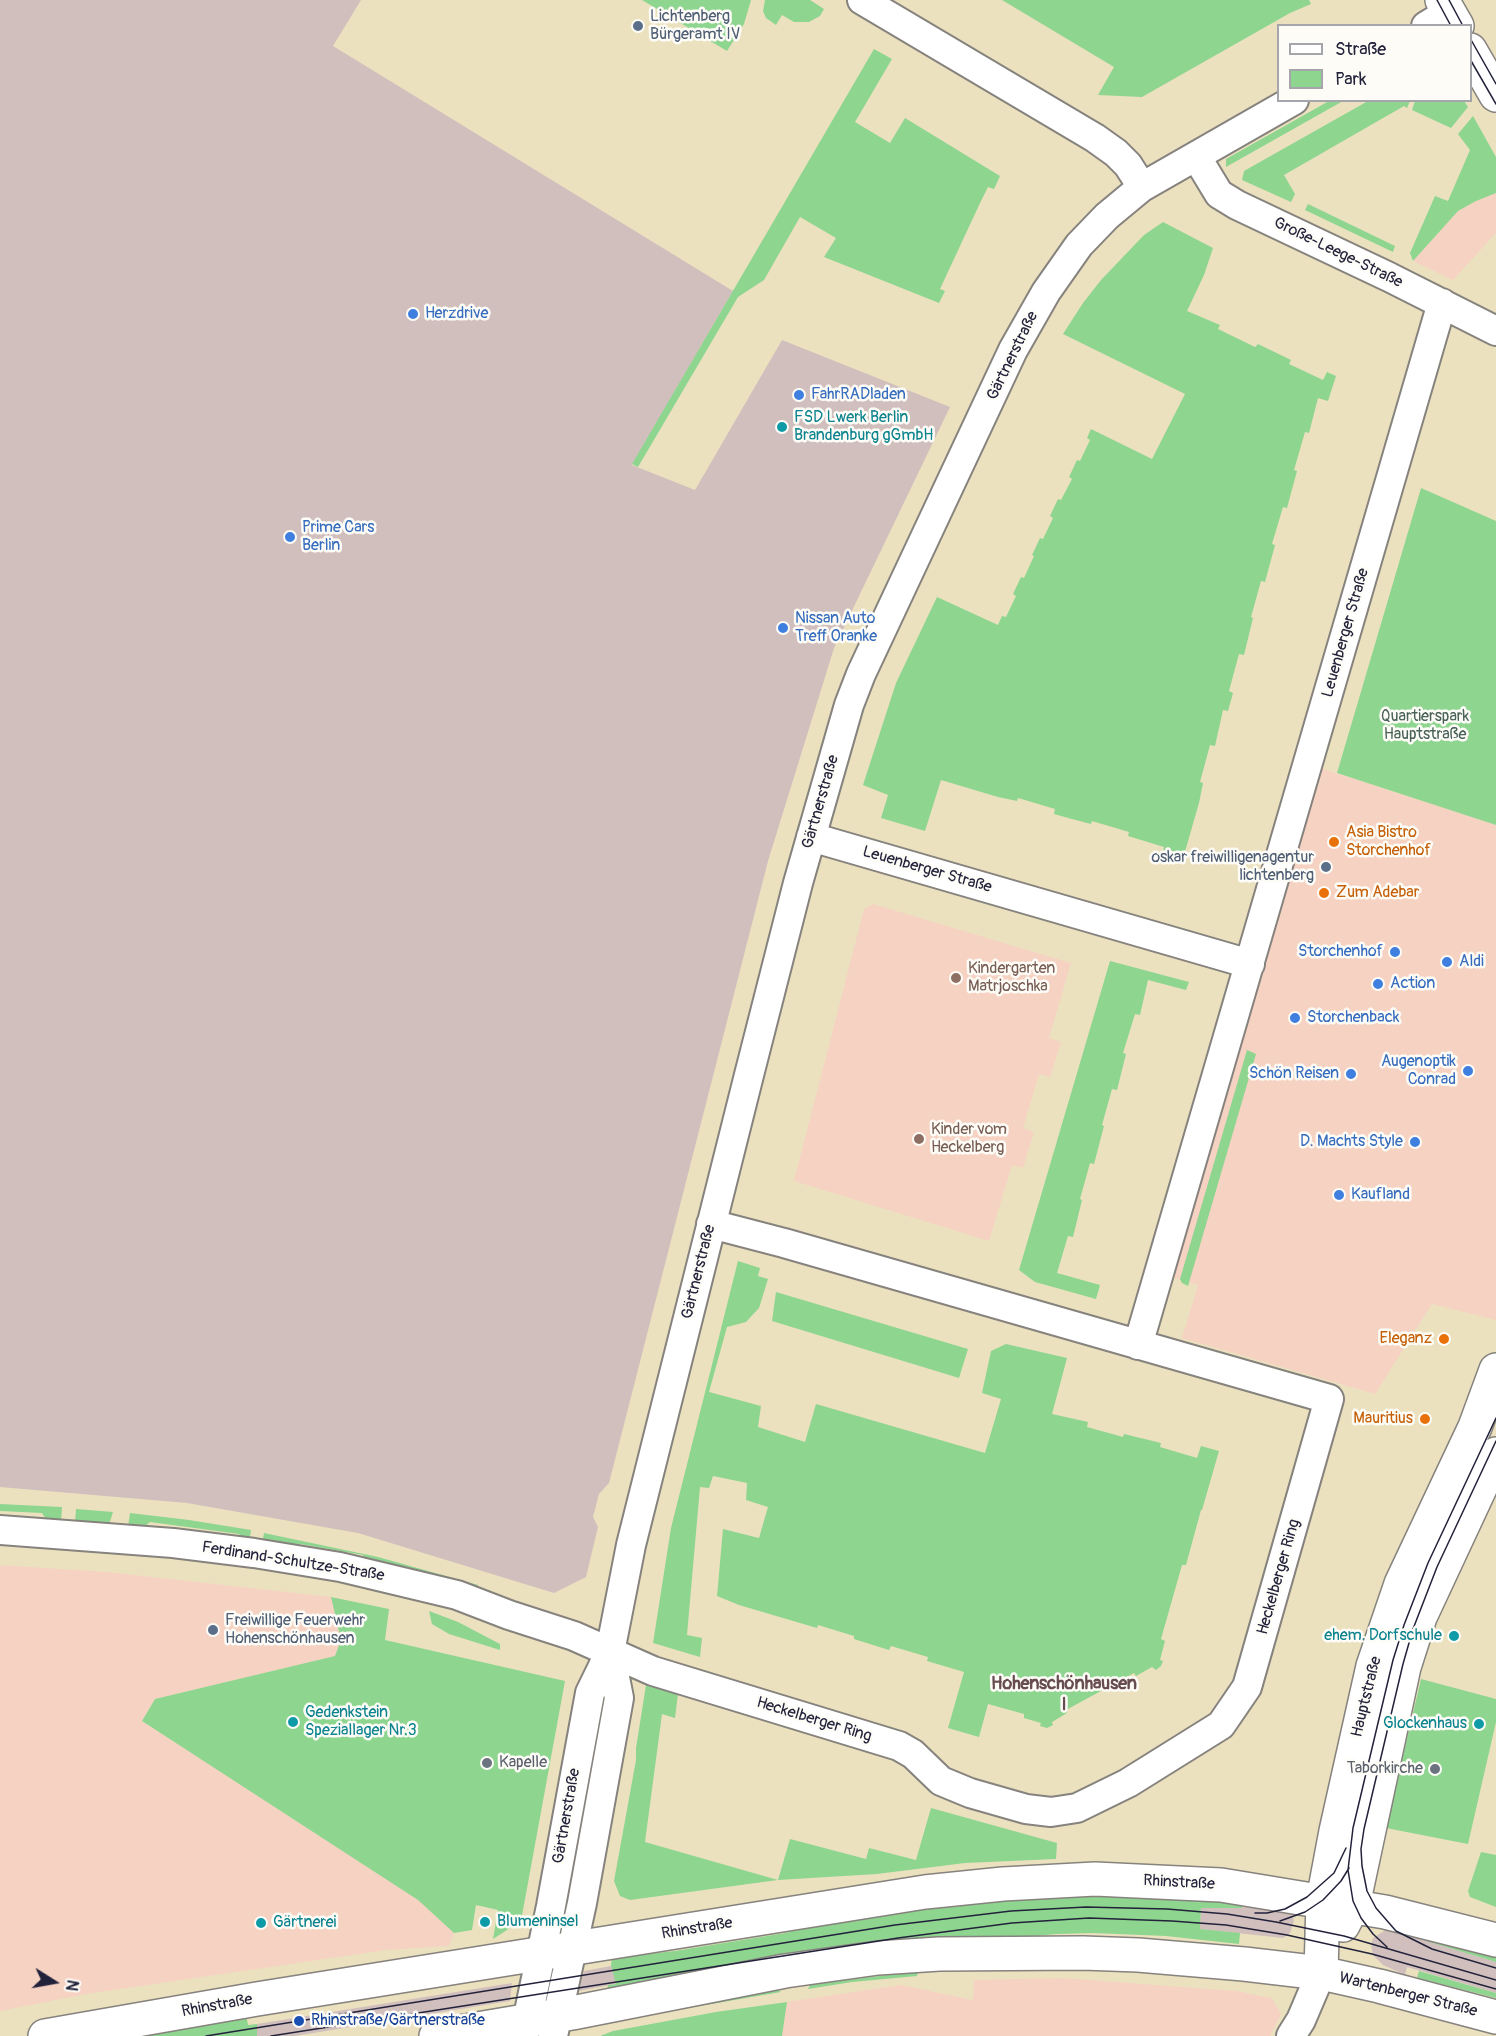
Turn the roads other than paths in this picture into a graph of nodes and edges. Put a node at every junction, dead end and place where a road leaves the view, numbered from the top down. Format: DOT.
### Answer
graph roads {
  1 [pos="862,0"];
  2 [pos="1472,53"];
  3 [pos="1496,95"];
  4 [pos="1290,102"];
  5 [pos="1196,156"];
  6 [pos="1142,187"];
  7 [pos="1442,303"];
  8 [pos="1496,331"];
  9 [pos="811,837"];
  10 [pos="1250,964"];
  11 [pos="711,1224"];
  12 [pos="1138,1345"];
  13 [pos="1496,1370"];
  14 [pos="1496,1455"];
  15 [pos="0,1530"];
  16 [pos="610,1652"];
  17 [pos="1338,1903"];
  18 [pos="1496,1940"];
  19 [pos="550,1962"];
  20 [pos="1321,1973"];
  21 [pos="1496,2017"];
  22 [pos="541,2027"];
  23 [pos="45,2036"];
  24 [pos="436,2036"];
  25 [pos="1291,2036"];
  1 -- 6 [label="street"];
  2 -- 3 [label="main road"];
  4 -- 5 [label="street, Gärtnerstraße"];
  5 -- 6 [label="street, Gärtnerstraße"];
  5 -- 7 [label="street, Große-Leege-Straße"];
  6 -- 9 [label="street, Gärtnerstraße"];
  7 -- 8 [label="street, Große-Leege-Straße"];
  7 -- 10 [label="street, Leuenberger Straße"];
  9 -- 10 [label="street, Leuenberger Straße"];
  9 -- 11 [label="street, Gärtnerstraße"];
  10 -- 12 [label="street, Leuenberger Straße"];
  11 -- 12 [label="street, Heckelberger Ring"];
  11 -- 16 [label="street, Gärtnerstraße"];
  12 -- 16 [label="street, Heckelberger Ring"];
  13 -- 17 [label="main road, Hauptstraße"];
  14 -- 17 [label="main road, Hauptstraße"];
  15 -- 16 [label="street, Ferdinand-Schultze-Straße"];
  16 -- 19 [label="street, Gärtnerstraße"];
  17 -- 18 [label="main road"];
  17 -- 19 [label="main road, Rhinstraße"];
  17 -- 20 [label="main road, Hauptstraße"];
  19 -- 22 [label="street"];
  19 -- 22 [label="street"];
  19 -- 23 [label="main road, Rhinstraße"];
  20 -- 21 [label="main road, Wartenberger Straße"];
  20 -- 22 [label="main road"];
  20 -- 25 [label="street, Hauptstraße"];
  22 -- 24 [label="main road"];
}
